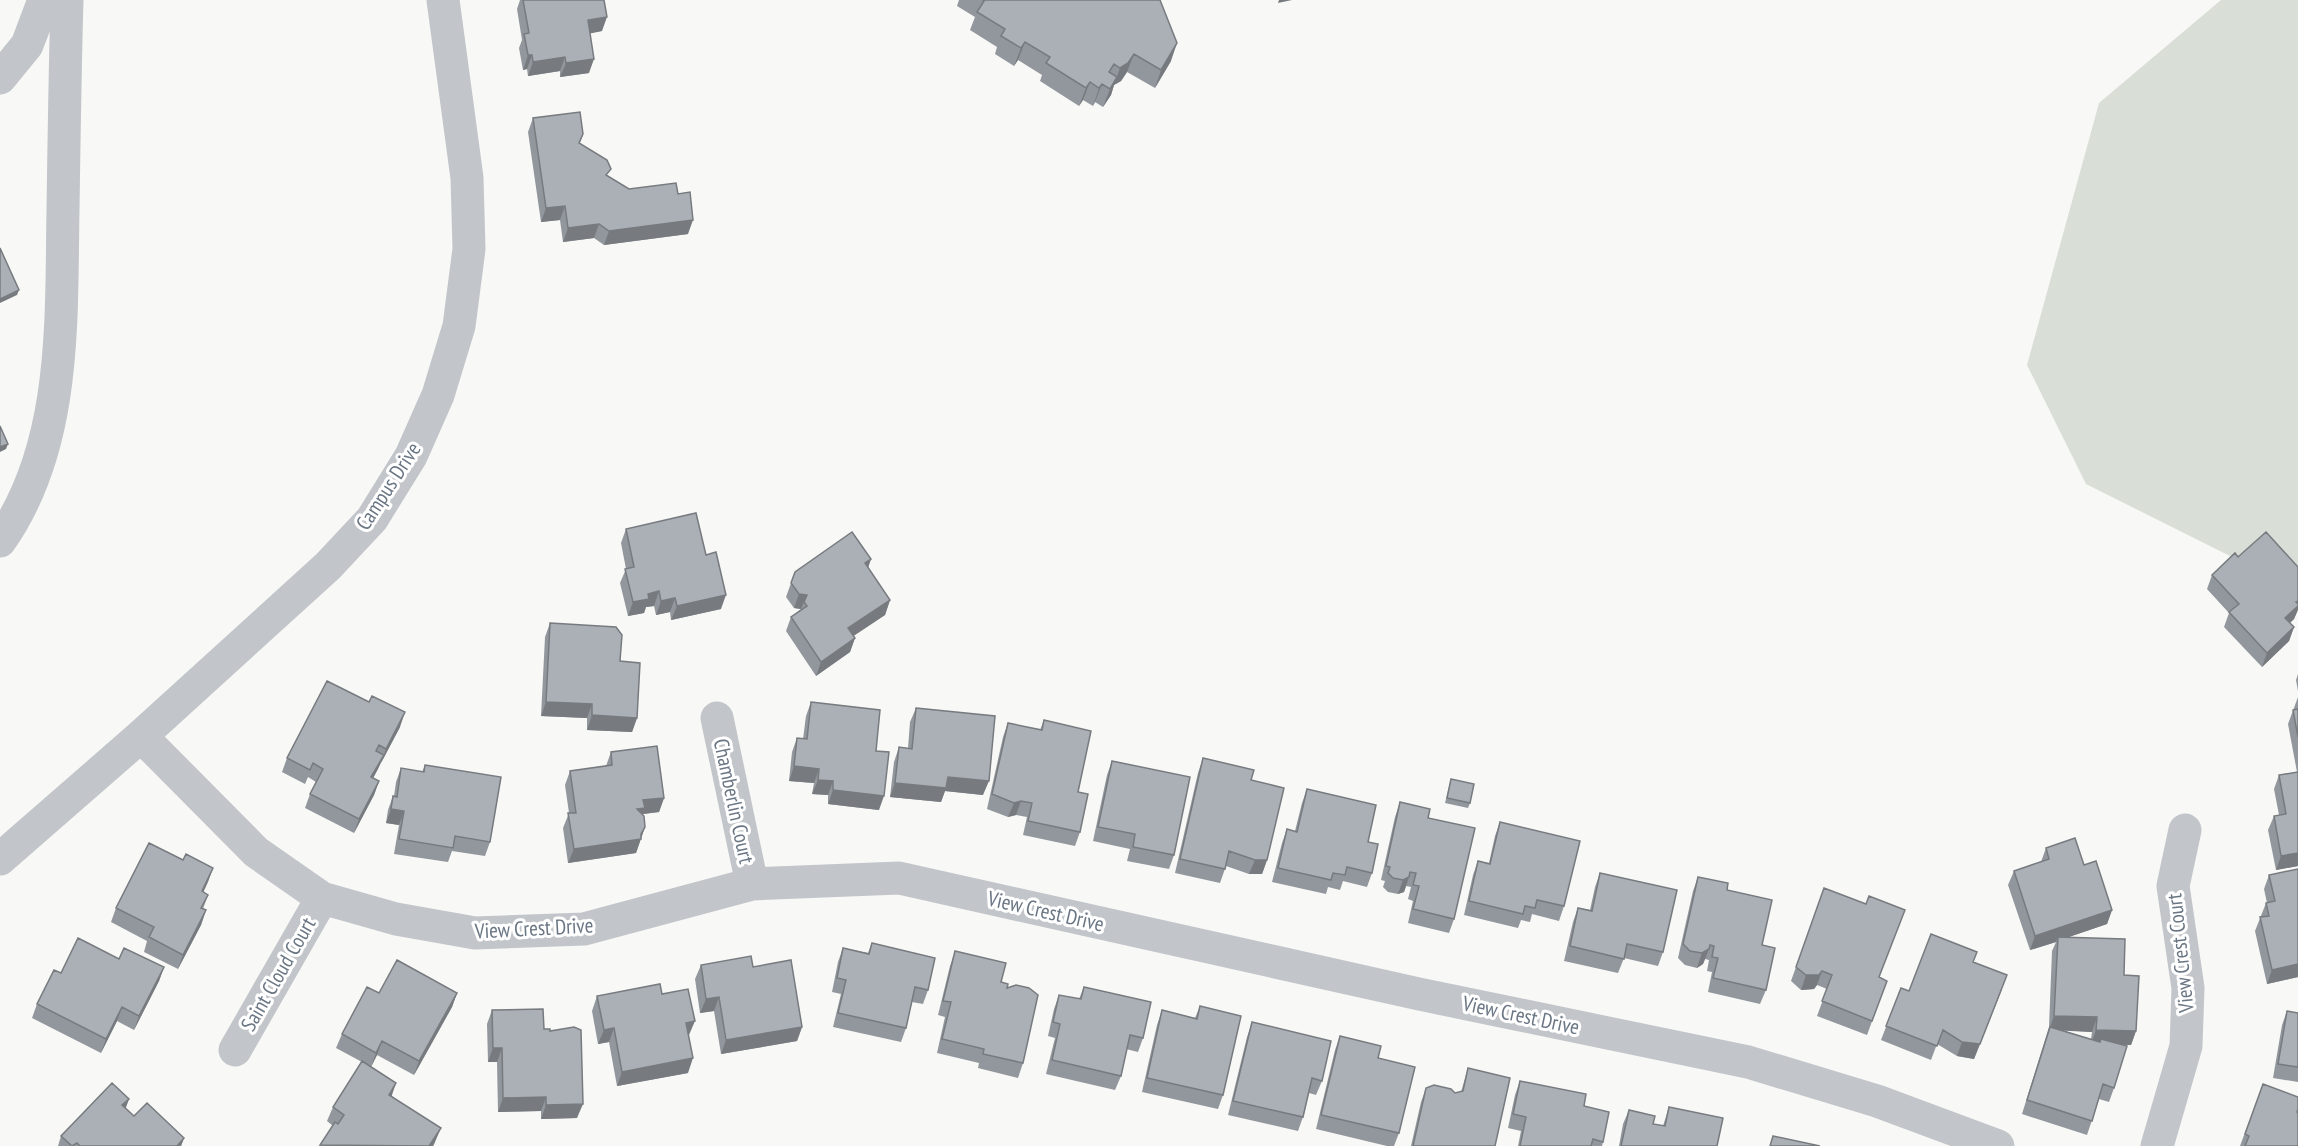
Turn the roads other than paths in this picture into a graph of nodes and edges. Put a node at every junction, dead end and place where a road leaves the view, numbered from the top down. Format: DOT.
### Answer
graph roads {
  1 [pos="44,0"];
  2 [pos="67,0"];
  3 [pos="443,0"];
  4 [pos="0,78"];
  5 [pos="0,541"];
  6 [pos="717,718"];
  7 [pos="141,736"];
  8 [pos="2185,830"];
  9 [pos="0,859"];
  10 [pos="752,884"];
  11 [pos="322,898"];
  12 [pos="235,1050"];
  13 [pos="1998,1146"];
  14 [pos="2157,1146"];
  1 -- 4 [label="street"];
  2 -- 5 [label="street"];
  3 -- 7 [label="street, Campus Drive"];
  6 -- 10 [label="street, Chamberlin Court"];
  7 -- 9 [label="street, Campus Drive"];
  7 -- 11 [label="street, View Crest Drive"];
  8 -- 14 [label="street, View Crest Court"];
  10 -- 11 [label="street, View Crest Drive"];
  10 -- 13 [label="street, View Crest Drive"];
  11 -- 12 [label="street, Saint Cloud Court"];
}
